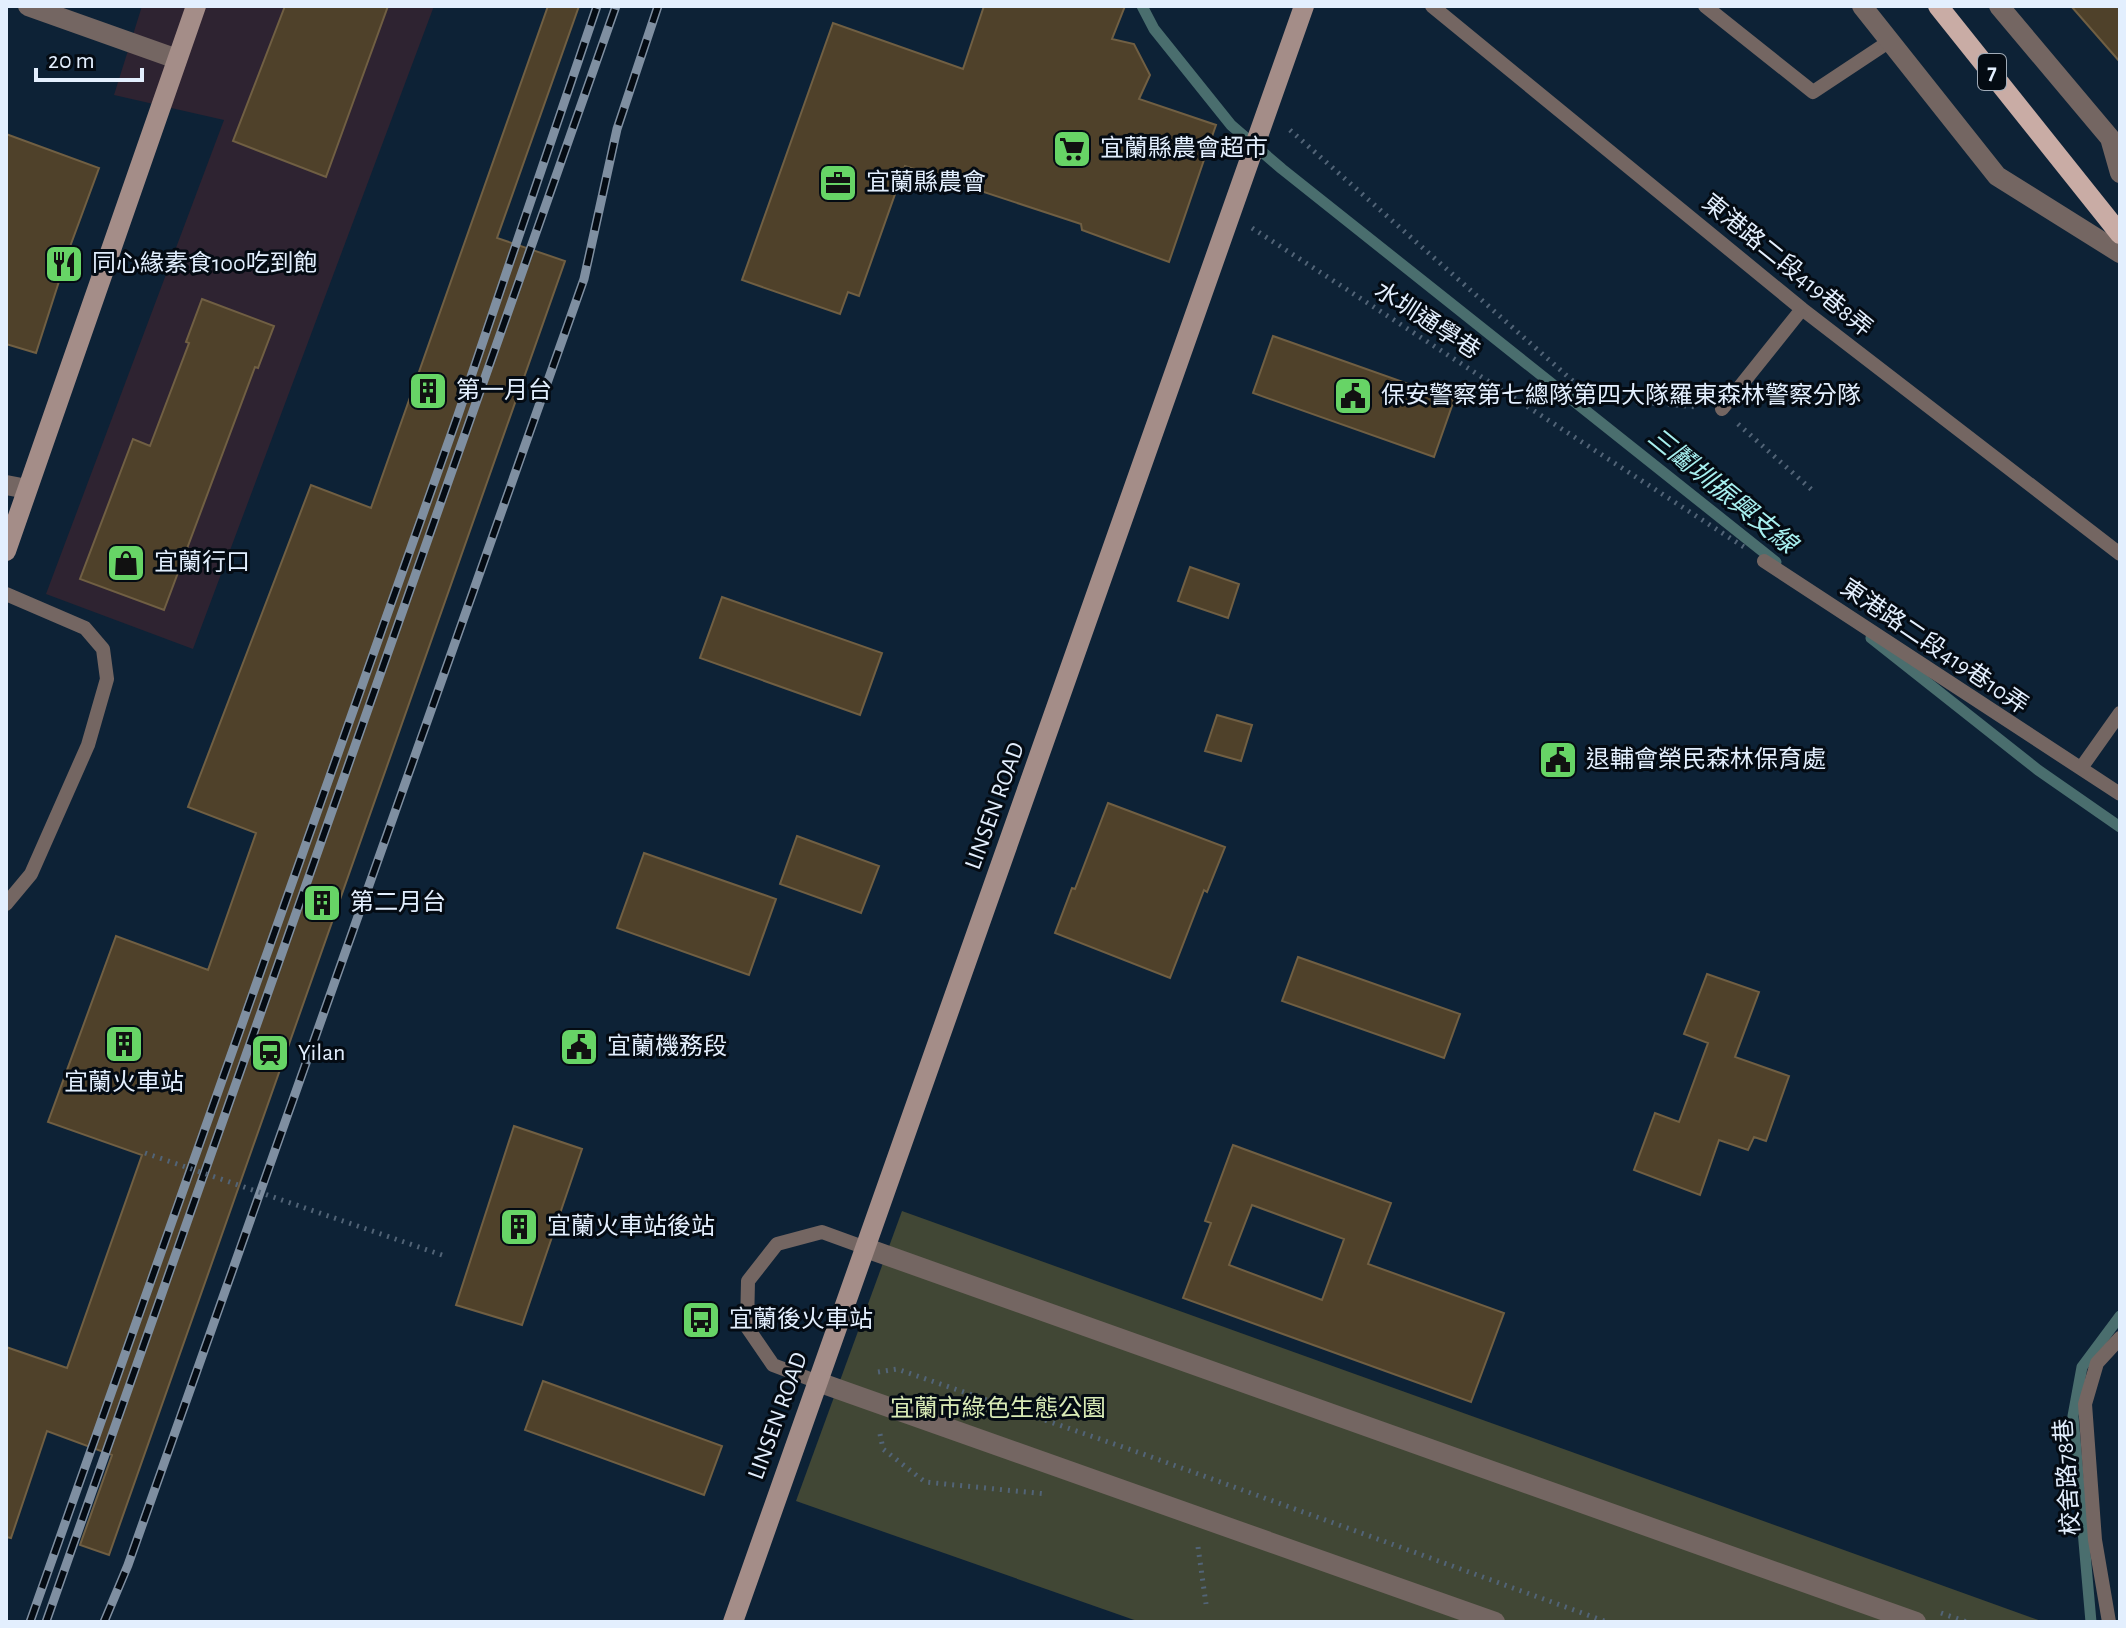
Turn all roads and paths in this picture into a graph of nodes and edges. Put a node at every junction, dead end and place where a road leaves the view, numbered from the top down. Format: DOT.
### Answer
graph roads {
  1 [pos="28,6"];
  2 [pos="196,6"];
  3 [pos="1304,6"];
  4 [pos="1432,6"];
  5 [pos="1705,6"];
  6 [pos="1862,6"];
  7 [pos="1938,6"];
  8 [pos="1999,6"];
  9 [pos="1890,41"];
  10 [pos="177,59"];
  11 [pos="1268,110"];
  12 [pos="2120,173"];
  13 [pos="1232,215"];
  14 [pos="2120,234"];
  15 [pos="2120,253"];
  16 [pos="1802,309"];
  17 [pos="1722,409"];
  18 [pos="6,485"];
  19 [pos="27,489"];
  20 [pos="1812,490"];
  21 [pos="6,551"];
  22 [pos="2120,554"];
  23 [pos="1764,561"];
  24 [pos="6,594"];
  25 [pos="2120,713"];
  26 [pos="2081,768"];
  27 [pos="2120,794"];
  28 [pos="6,904"];
  29 [pos="145,1153"];
  30 [pos="866,1248"];
  31 [pos="442,1255"];
  32 [pos="2120,1338"];
  33 [pos="818,1382"];
  34 [pos="875,1402"];
  35 [pos="1197,1538"];
  36 [pos="1206,1604"];
  37 [pos="733,1622"];
  38 [pos="1495,1622"];
  39 [pos="1607,1622"];
  40 [pos="1916,1622"];
  41 [pos="2109,1622"];
  1 -- 10 [label="street"];
  2 -- 10 [label="street"];
  3 -- 11 [label="street, LINSEN ROAD"];
  4 -- 16 [label="lane, 東港路二段419巷8弄"];
  5 -- 9 [label="lane"];
  6 -- 9 [label="street"];
  7 -- 14 [label="main road, 7"];
  8 -- 12 [label="street"];
  9 -- 15 [label="street"];
  10 -- 19 [label="street"];
  11 -- 13 [label="street, LINSEN ROAD"];
  11 -- 17 [label="path"];
  13 -- 23 [label="path, 水圳通學巷"];
  13 -- 30 [label="street, LINSEN ROAD"];
  16 -- 17 [label="lane"];
  16 -- 22 [label="lane, 東港路二段419巷8弄"];
  17 -- 20 [label="path"];
  18 -- 19 [label="street"];
  19 -- 21 [label="street"];
  23 -- 26 [label="lane, 東港路二段419巷10弄"];
  24 -- 28 [label="lane"];
  25 -- 26 [label="lane"];
  26 -- 27 [label="lane, 東港路二段419巷10弄"];
  29 -- 31 [label="path, bridge"];
  30 -- 33 [label="street, LINSEN ROAD"];
  30 -- 33 [label="lane"];
  30 -- 40 [label="street"];
  32 -- 41 [label="lane, 校舍路78巷"];
  33 -- 34 [label="street"];
  33 -- 37 [label="street, LINSEN ROAD"];
  34 -- 38 [label="street"];
  34 -- 39 [label="path"];
  35 -- 36 [label="path"];
}
